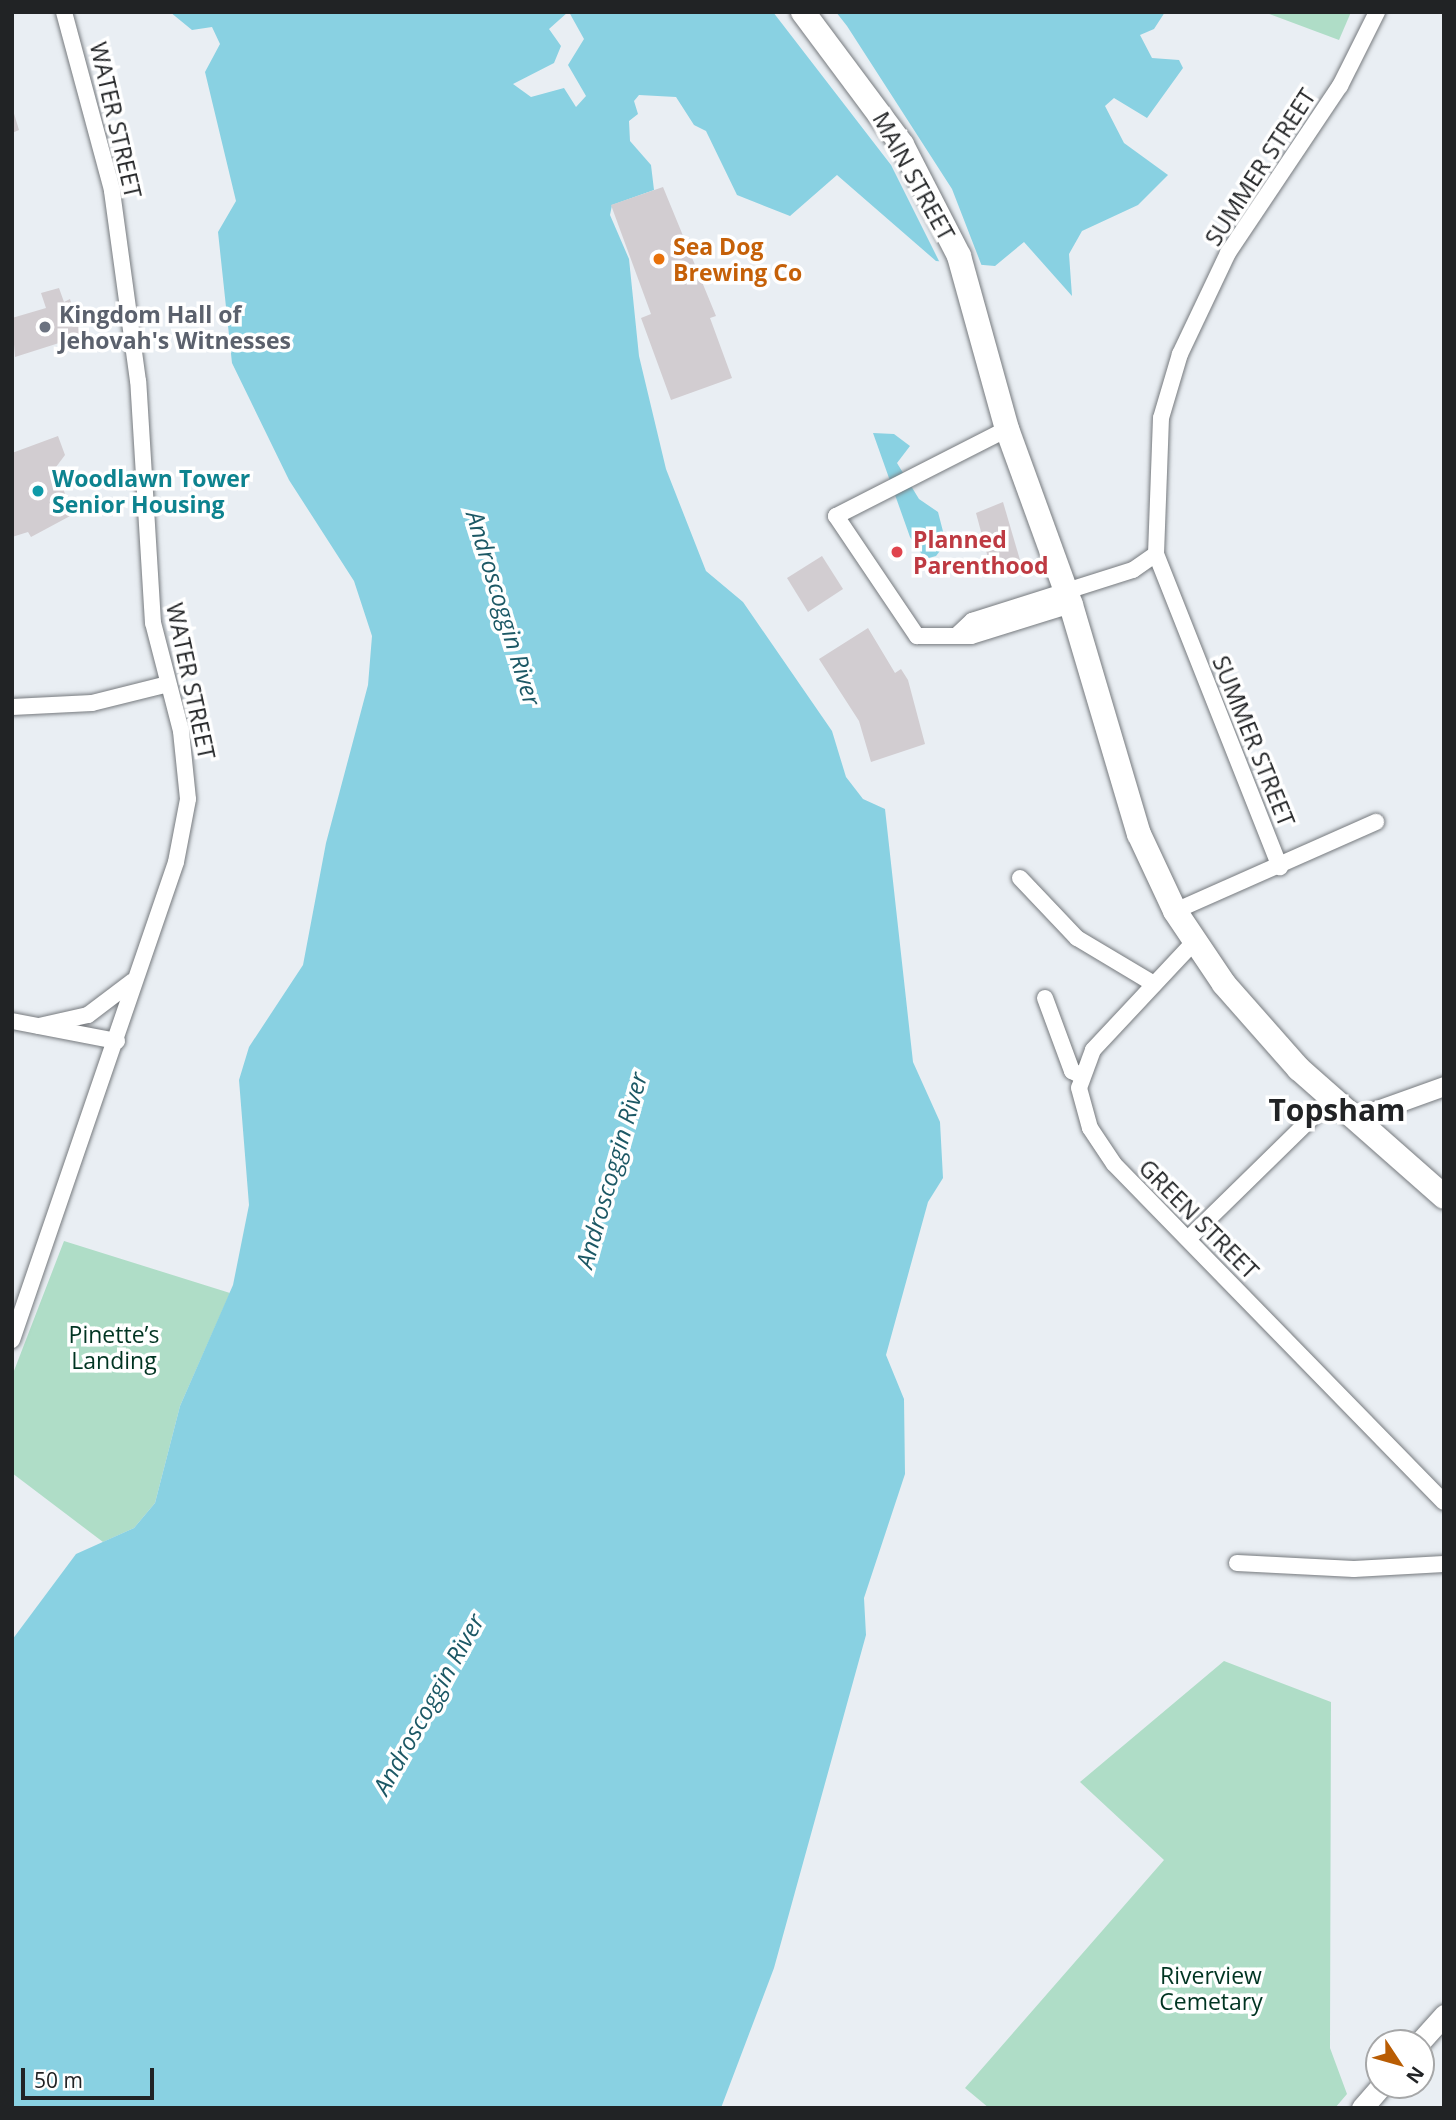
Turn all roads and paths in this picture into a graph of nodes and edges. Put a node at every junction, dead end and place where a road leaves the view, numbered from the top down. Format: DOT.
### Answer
graph roads {
  1 [pos="64,12"];
  2 [pos="803,12"];
  3 [pos="1377,12"];
  4 [pos="1007,429"];
  5 [pos="1156,554"];
  6 [pos="1069,599"];
  7 [pos="168,684"];
  8 [pos="12,707"];
  9 [pos="1376,822"];
  10 [pos="1280,867"];
  11 [pos="1020,878"];
  12 [pos="1175,911"];
  13 [pos="1194,942"];
  14 [pos="137,976"];
  15 [pos="1154,985"];
  16 [pos="1045,998"];
  17 [pos="12,1021"];
  18 [pos="39,1026"];
  19 [pos="117,1041"];
  20 [pos="1080,1075"];
  21 [pos="1444,1086"];
  22 [pos="1332,1098"];
  23 [pos="1355,1118"];
  24 [pos="1444,1197"];
  25 [pos="1188,1239"];
  26 [pos="12,1339"];
  27 [pos="1444,1502"];
  28 [pos="1237,1563"];
  29 [pos="1444,1564"];
  30 [pos="1444,2015"];
  31 [pos="1432,2029"];
  1 -- 7 [label="street, WATER STREET"];
  2 -- 4 [label="main road, MAIN STREET"];
  3 -- 5 [label="street, SUMMER STREET"];
  4 -- 6 [label="main road, MAIN STREET"];
  4 -- 6 [label="street"];
  5 -- 6 [label="street"];
  5 -- 10 [label="street, SUMMER STREET"];
  6 -- 12 [label="main road, MAIN STREET"];
  7 -- 8 [label="street"];
  7 -- 14 [label="street, WATER STREET"];
  9 -- 10 [label="street"];
  10 -- 12 [label="street"];
  11 -- 15 [label="street"];
  12 -- 13 [label="main road, MAIN STREET"];
  13 -- 15 [label="street"];
  13 -- 22 [label="main road, MAIN STREET"];
  14 -- 18 [label="street"];
  14 -- 19 [label="street, WATER STREET"];
  15 -- 20 [label="street"];
  16 -- 20 [label="street"];
  17 -- 18 [label="street"];
  18 -- 19 [label="street"];
  19 -- 26 [label="street, WATER STREET"];
  20 -- 25 [label="street, GREEN STREET"];
  21 -- 23 [label="street"];
  22 -- 23 [label="main road, MAIN STREET"];
  22 -- 25 [label="street"];
  23 -- 24 [label="main road, MAIN STREET"];
  25 -- 27 [label="street, GREEN STREET"];
  28 -- 29 [label="street"];
  30 -- 31 [label="main road"];
}
